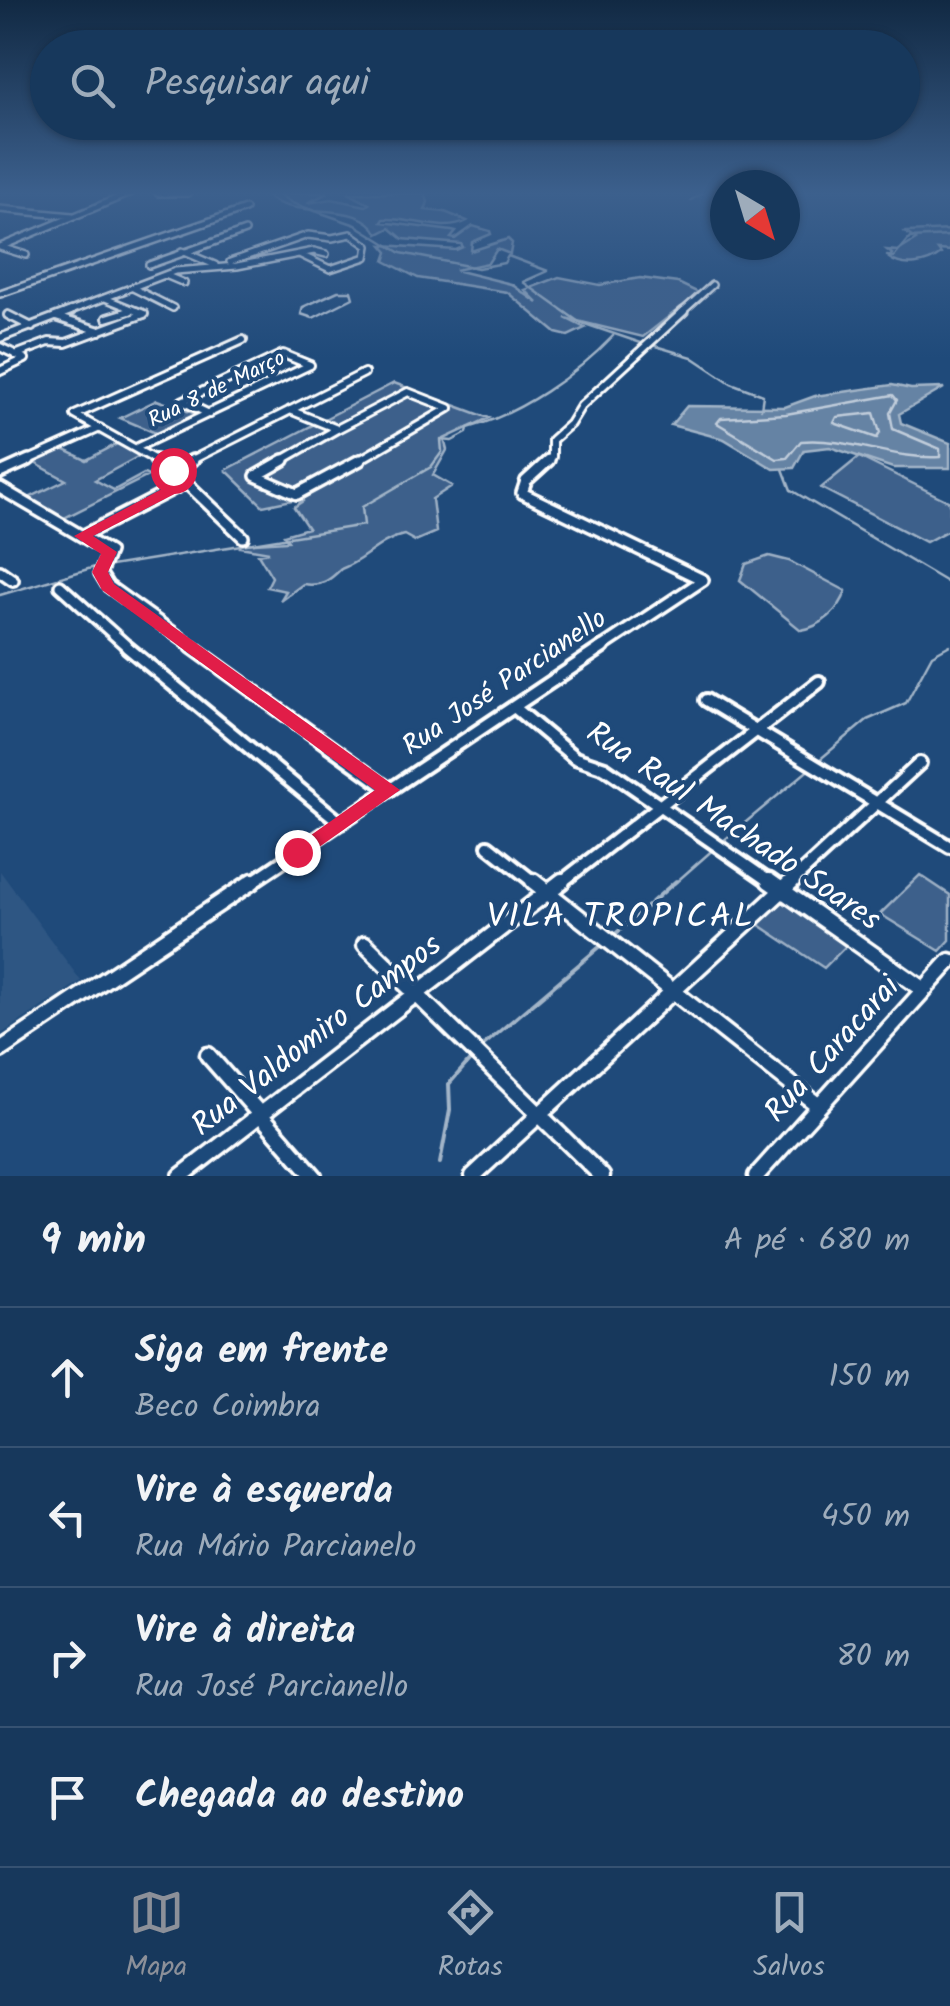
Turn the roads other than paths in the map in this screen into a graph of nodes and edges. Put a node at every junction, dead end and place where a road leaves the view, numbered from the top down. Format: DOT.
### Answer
graph roads {
  1 [pos="3,248"];
  2 [pos="129,248"];
  3 [pos="192,248"];
  4 [pos="270,248"];
  5 [pos="368,248"];
  6 [pos="182,251"];
  7 [pos="298,254"];
  8 [pos="326,254"];
  9 [pos="26,255"];
  10 [pos="149,265"];
  11 [pos="216,266"];
  12 [pos="166,276"];
  13 [pos="184,283"];
  14 [pos="712,285"];
  15 [pos="133,288"];
  16 [pos="0,292"];
  17 [pos="105,298"];
  18 [pos="173,308"];
  19 [pos="132,310"];
  20 [pos="8,315"];
  21 [pos="56,317"];
  22 [pos="107,318"];
  23 [pos="32,326"];
  24 [pos="100,331"];
  25 [pos="0,338"];
  26 [pos="243,340"];
  27 [pos="0,348"];
  28 [pos="14,354"];
  29 [pos="0,371"];
  30 [pos="364,373"];
  31 [pos="290,410"];
  32 [pos="209,414"];
  33 [pos="100,428"];
  34 [pos="337,429"];
  35 [pos="138,447"];
  36 [pos="173,470"];
  37 [pos="0,473"];
  38 [pos="186,482"];
  39 [pos="0,488"];
  40 [pos="82,536"];
  41 [pos="243,536"];
  42 [pos="0,571"];
  43 [pos="13,580"];
  44 [pos="60,586"];
  45 [pos="819,682"];
  46 [pos="706,700"];
  47 [pos="514,707"];
  48 [pos="755,730"];
  49 [pos="920,763"];
  50 [pos="390,790"];
  51 [pos="876,803"];
  52 [pos="661,805"];
  53 [pos="341,823"];
  54 [pos="488,846"];
  55 [pos="950,847"];
  56 [pos="782,890"];
  57 [pos="549,892"];
  58 [pos="365,944"];
  59 [pos="950,961"];
  60 [pos="924,990"];
  61 [pos="674,991"];
  62 [pos="416,994"];
  63 [pos="0,1050"];
  64 [pos="208,1054"];
  65 [pos="818,1106"];
  66 [pos="262,1113"];
  67 [pos="540,1115"];
  68 [pos="181,1176"];
  69 [pos="314,1176"];
  70 [pos="474,1176"];
  71 [pos="602,1176"];
  72 [pos="756,1176"];
  1 -- 9 [label="street"];
  2 -- 16 [label="street"];
  3 -- 6 [label="street"];
  4 -- 11 [label="street"];
  5 -- 7 [label="street"];
  6 -- 10 [label="street"];
  6 -- 11 [label="street"];
  7 -- 8 [label="street"];
  7 -- 11 [label="street"];
  11 -- 12 [label="street"];
  12 -- 13 [label="street"];
  12 -- 15 [label="street"];
  14 -- 47 [label="street, Rua José Parcianello"];
  15 -- 17 [label="street"];
  15 -- 18 [label="street"];
  17 -- 19 [label="street"];
  17 -- 21 [label="street"];
  19 -- 22 [label="street"];
  19 -- 24 [label="street"];
  20 -- 23 [label="street"];
  21 -- 23 [label="street"];
  21 -- 24 [label="street"];
  23 -- 25 [label="street"];
  24 -- 28 [label="street"];
  26 -- 33 [label="street"];
  27 -- 28 [label="street"];
  28 -- 29 [label="street"];
  30 -- 31 [label="street"];
  31 -- 34 [label="street"];
  31 -- 36 [label="street"];
  32 -- 32 [label="street, Rua 8 de Março"];
  32 -- 35 [label="street, Rua 8 de Março"];
  33 -- 35 [label="street"];
  33 -- 37 [label="street"];
  34 -- 34 [label="street"];
  35 -- 36 [label="street"];
  36 -- 38 [label="street"];
  38 -- 40 [label="street"];
  38 -- 41 [label="street"];
  39 -- 40 [label="street"];
  40 -- 50 [label="street"];
  42 -- 43 [label="street"];
  44 -- 53 [label="street"];
  45 -- 48 [label="street, Rua Valdomiro Campos"];
  46 -- 48 [label="street"];
  47 -- 50 [label="street, Rua José Parcianello"];
  47 -- 52 [label="street, Rua Raul Machado Soares"];
  48 -- 51 [label="street"];
  48 -- 52 [label="street, Rua Valdomiro Campos"];
  49 -- 51 [label="street"];
  50 -- 53 [label="street, Rua José Parcianello"];
  51 -- 55 [label="street"];
  51 -- 56 [label="street"];
  52 -- 56 [label="street, Rua Raul Machado Soares"];
  52 -- 57 [label="street, Rua Valdomiro Campos"];
  53 -- 63 [label="street, Rua José Parcianello"];
  54 -- 57 [label="street"];
  56 -- 60 [label="street, Rua Raul Machado Soares"];
  56 -- 61 [label="street"];
  57 -- 61 [label="street"];
  57 -- 62 [label="street, Rua Valdomiro Campos"];
  58 -- 62 [label="street"];
  59 -- 60 [label="street, Rua Caracarai"];
  60 -- 65 [label="street, Rua Caracarai"];
  61 -- 65 [label="street"];
  61 -- 67 [label="street"];
  62 -- 66 [label="street, Rua Valdomiro Campos"];
  62 -- 67 [label="street"];
  64 -- 66 [label="street"];
  65 -- 72 [label="street, Rua Caracarai"];
  66 -- 68 [label="street, Rua Valdomiro Campos"];
  66 -- 69 [label="street"];
  67 -- 70 [label="street"];
  67 -- 71 [label="street"];
}
